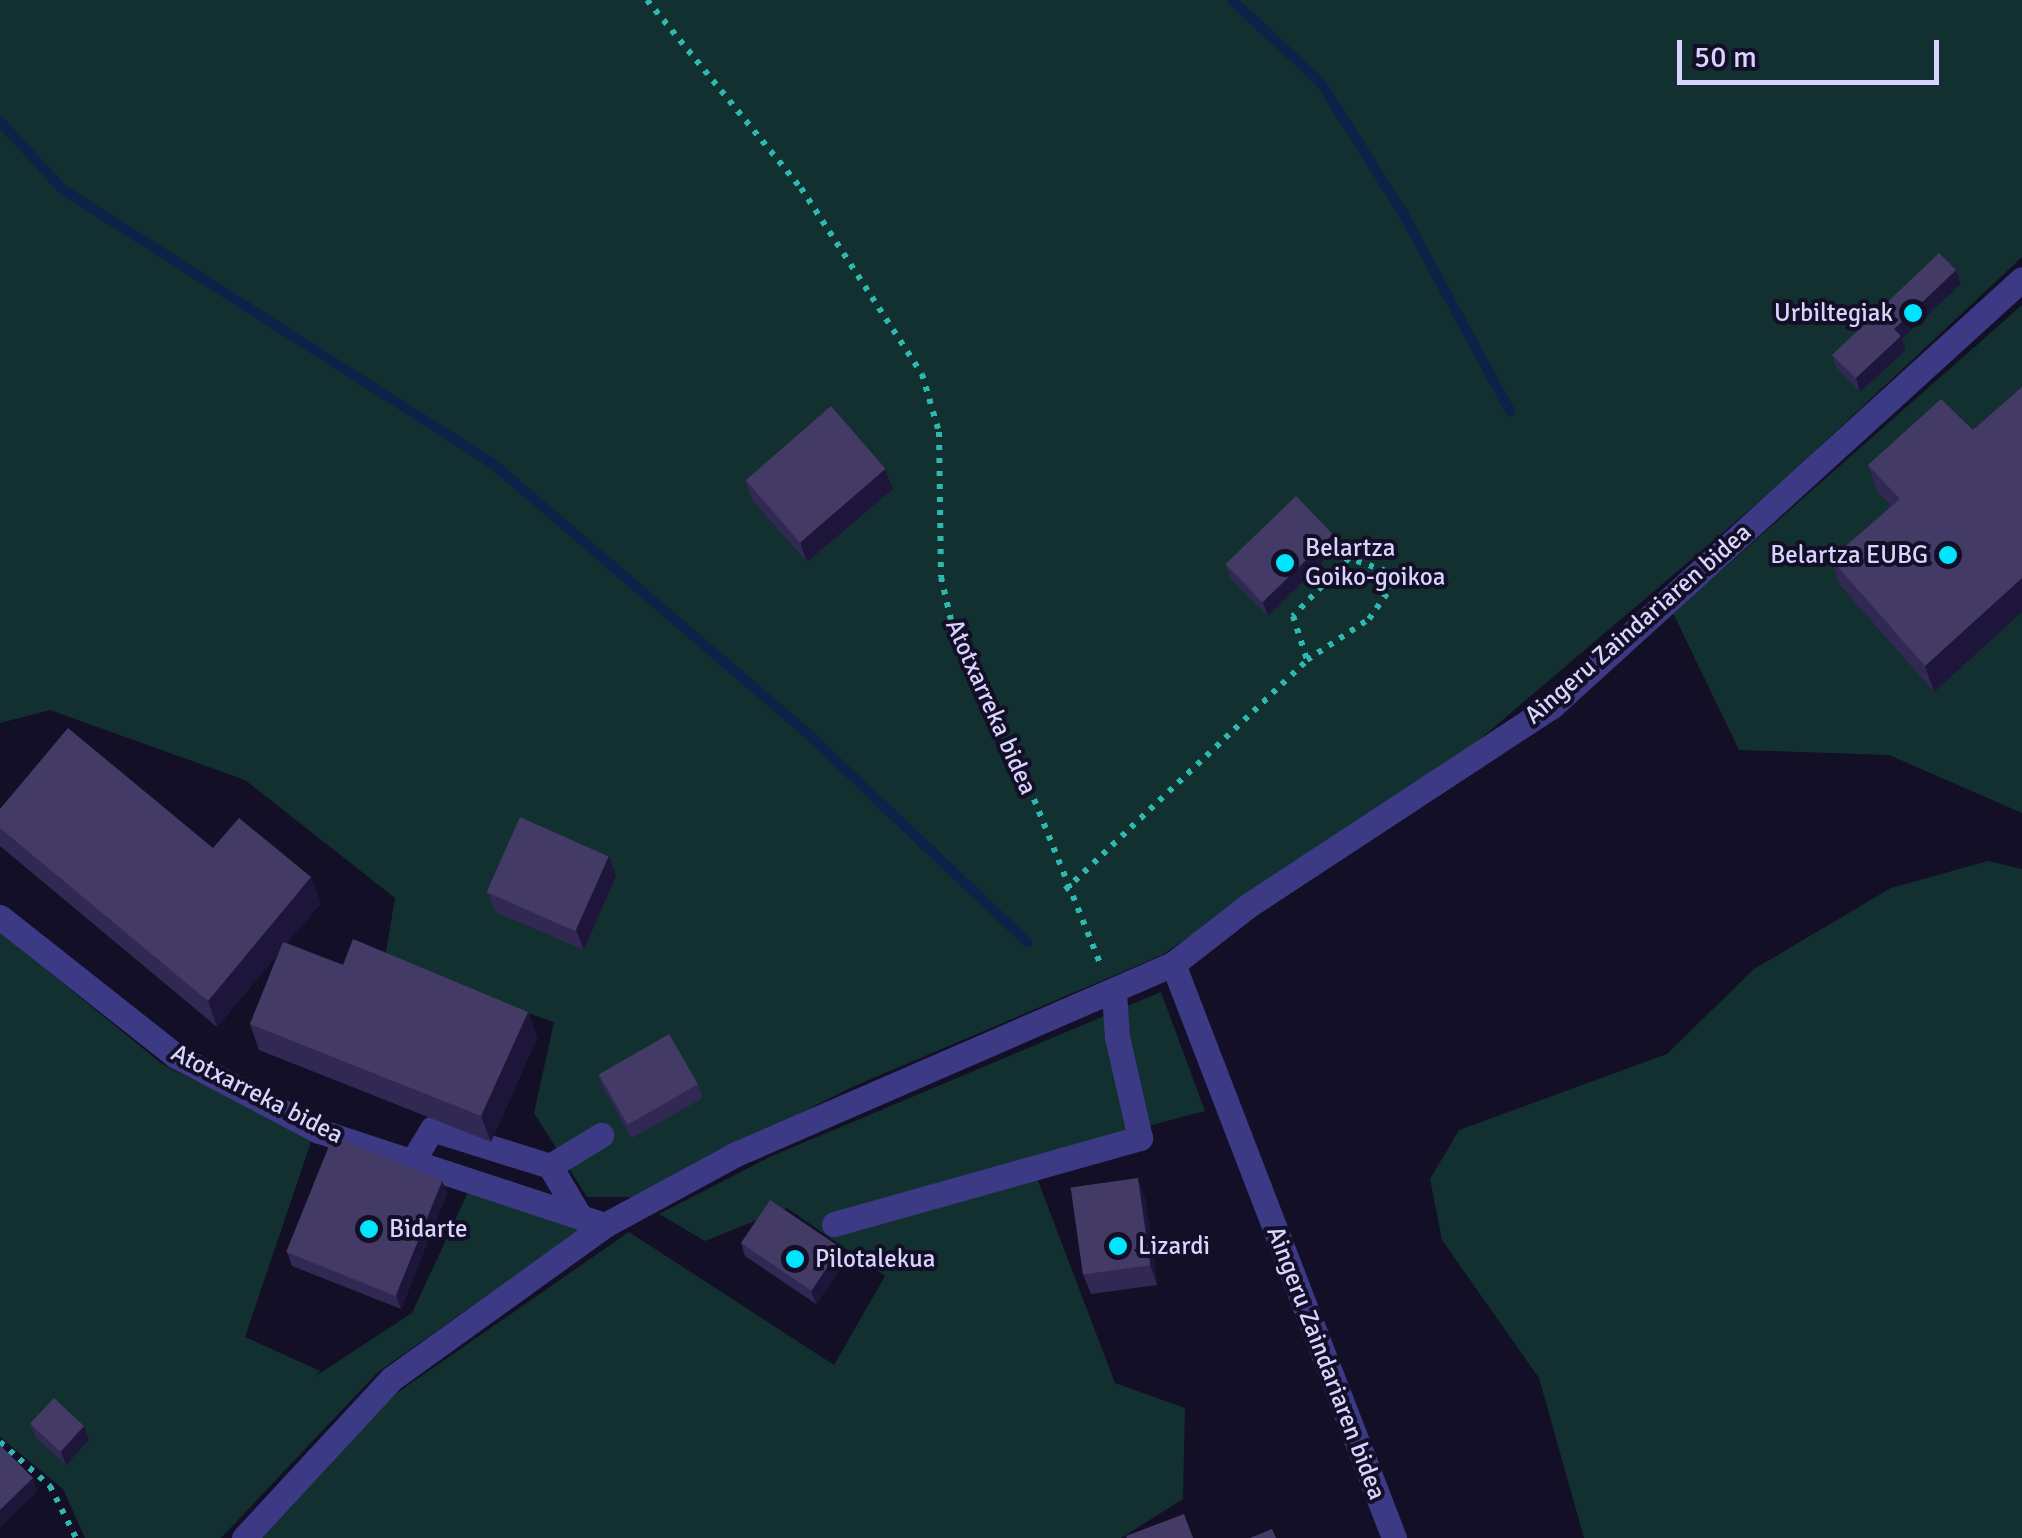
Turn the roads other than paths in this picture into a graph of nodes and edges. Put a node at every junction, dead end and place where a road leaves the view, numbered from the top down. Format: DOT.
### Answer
graph roads {
  1 [pos="2022,279"];
  2 [pos="0,917"];
  3 [pos="1173,964"];
  4 [pos="1114,992"];
  5 [pos="601,1135"];
  6 [pos="412,1162"];
  7 [pos="550,1166"];
  8 [pos="593,1221"];
  9 [pos="834,1224"];
  10 [pos="244,1538"];
  11 [pos="1394,1538"];
  1 -- 3 [label="street, Aingeru Zaindariaren bidea"];
  2 -- 6 [label="street, Atotxarreka bidea"];
  3 -- 4 [label="street, Aingeru Zaindariaren bidea"];
  3 -- 11 [label="street, Aingeru Zaindariaren bidea"];
  4 -- 8 [label="street"];
  4 -- 9 [label="street"];
  5 -- 7 [label="street"];
  6 -- 7 [label="street"];
  6 -- 8 [label="street, Atotxarreka bidea"];
  7 -- 8 [label="street"];
  8 -- 10 [label="street"];
}
